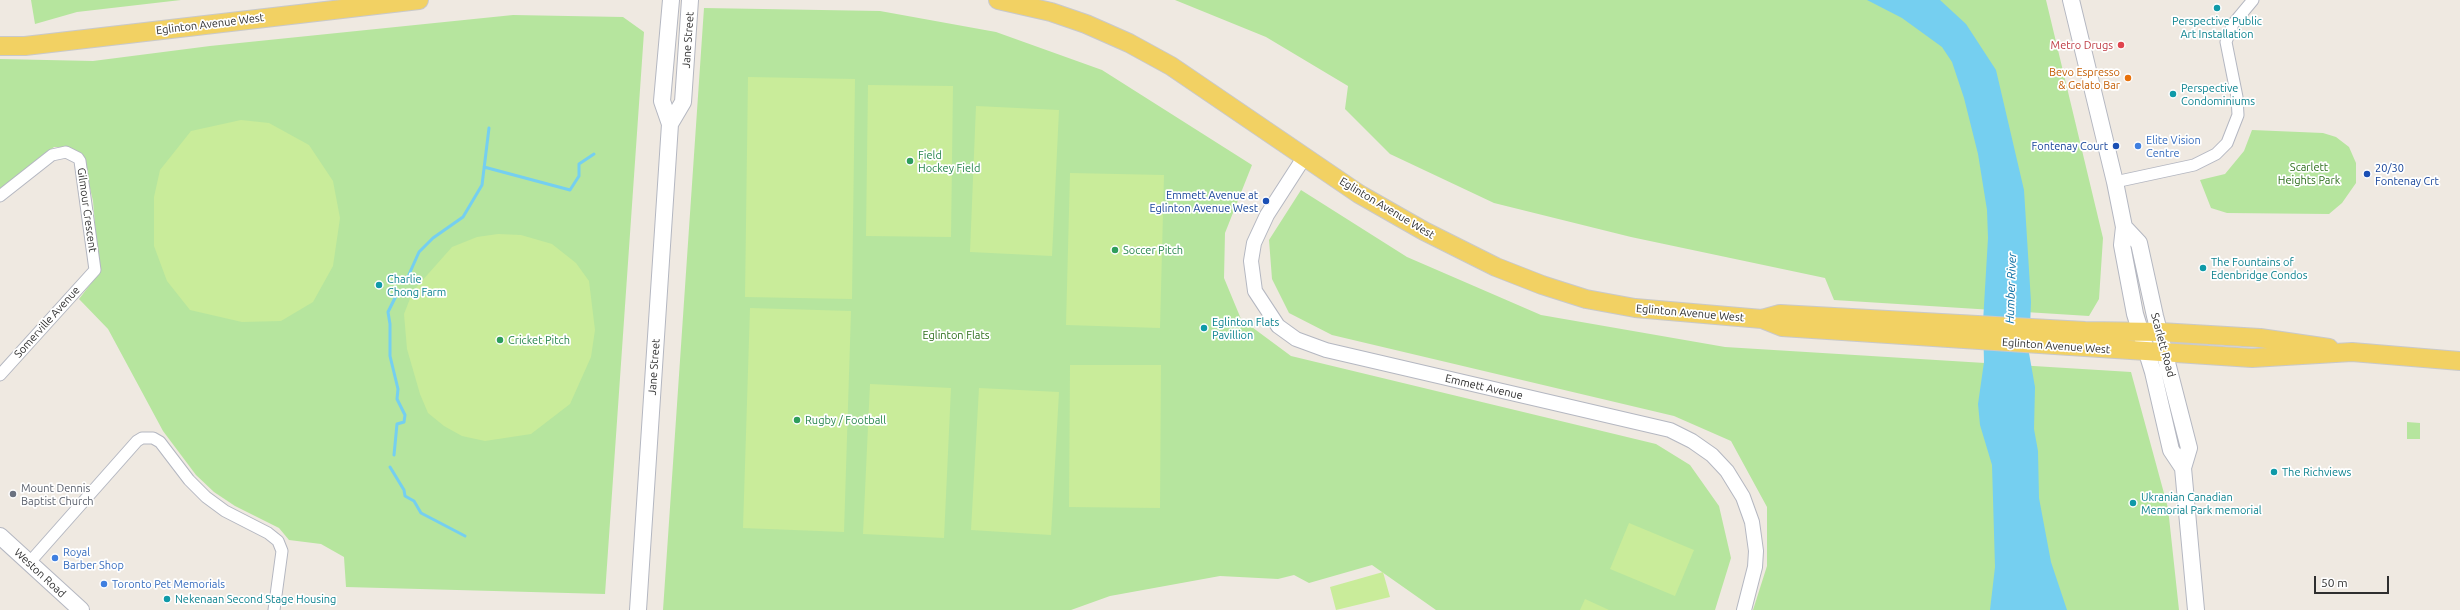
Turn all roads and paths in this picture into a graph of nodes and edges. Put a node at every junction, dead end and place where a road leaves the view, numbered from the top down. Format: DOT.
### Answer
graph roads {
  1 [pos="419,0"];
  2 [pos="671,0"];
  3 [pos="690,0"];
  4 [pos="998,0"];
  5 [pos="2071,0"];
  6 [pos="2253,0"];
  7 [pos="0,46"];
  8 [pos="670,124"];
  9 [pos="1305,156"];
  10 [pos="2115,182"];
  11 [pos="0,196"];
  12 [pos="2124,227"];
  13 [pos="95,270"];
  14 [pos="2141,331"];
  15 [pos="2160,332"];
  16 [pos="2087,340"];
  17 [pos="2146,352"];
  18 [pos="2352,352"];
  19 [pos="2166,353"];
  20 [pos="2460,361"];
  21 [pos="0,375"];
  22 [pos="2183,468"];
  23 [pos="0,536"];
  24 [pos="29,563"];
  25 [pos="81,610"];
  26 [pos="274,610"];
  27 [pos="638,610"];
  28 [pos="1744,610"];
  29 [pos="2196,610"];
  1 -- 7 [label="main road, Eglinton Avenue West"];
  2 -- 8 [label="main road, Jane Street"];
  3 -- 8 [label="main road, Jane Street"];
  4 -- 9 [label="main road, Eglinton Avenue West"];
  5 -- 10 [label="main road, Scarlett Road"];
  6 -- 10 [label="street"];
  8 -- 27 [label="main road, Jane Street"];
  9 -- 16 [label="main road, Eglinton Avenue West"];
  9 -- 28 [label="street, Emmett Avenue"];
  10 -- 12 [label="main road, Scarlett Road"];
  11 -- 13 [label="street, Gilmour Crescent"];
  12 -- 14 [label="main road, Scarlett Road"];
  12 -- 15 [label="main road, Scarlett Road"];
  13 -- 21 [label="street, Somerville Avenue"];
  14 -- 15 [label="main road, Eglinton Avenue West"];
  14 -- 16 [label="main road, Eglinton Avenue West"];
  14 -- 17 [label="main road, Scarlett Road"];
  15 -- 18 [label="main road, Eglinton Avenue West"];
  15 -- 19 [label="main road, Scarlett Road"];
  16 -- 17 [label="main road, Eglinton Avenue West"];
  17 -- 19 [label="main road, Eglinton Avenue West"];
  17 -- 22 [label="main road, Scarlett Road"];
  18 -- 19 [label="main road, Eglinton Avenue West"];
  18 -- 20 [label="main road, Eglinton Avenue West"];
  19 -- 22 [label="main road, Scarlett Road"];
  22 -- 29 [label="main road, Scarlett Road"];
  23 -- 24 [label="main road, Weston Road"];
  24 -- 25 [label="main road, Weston Road"];
  24 -- 26 [label="street"];
}
